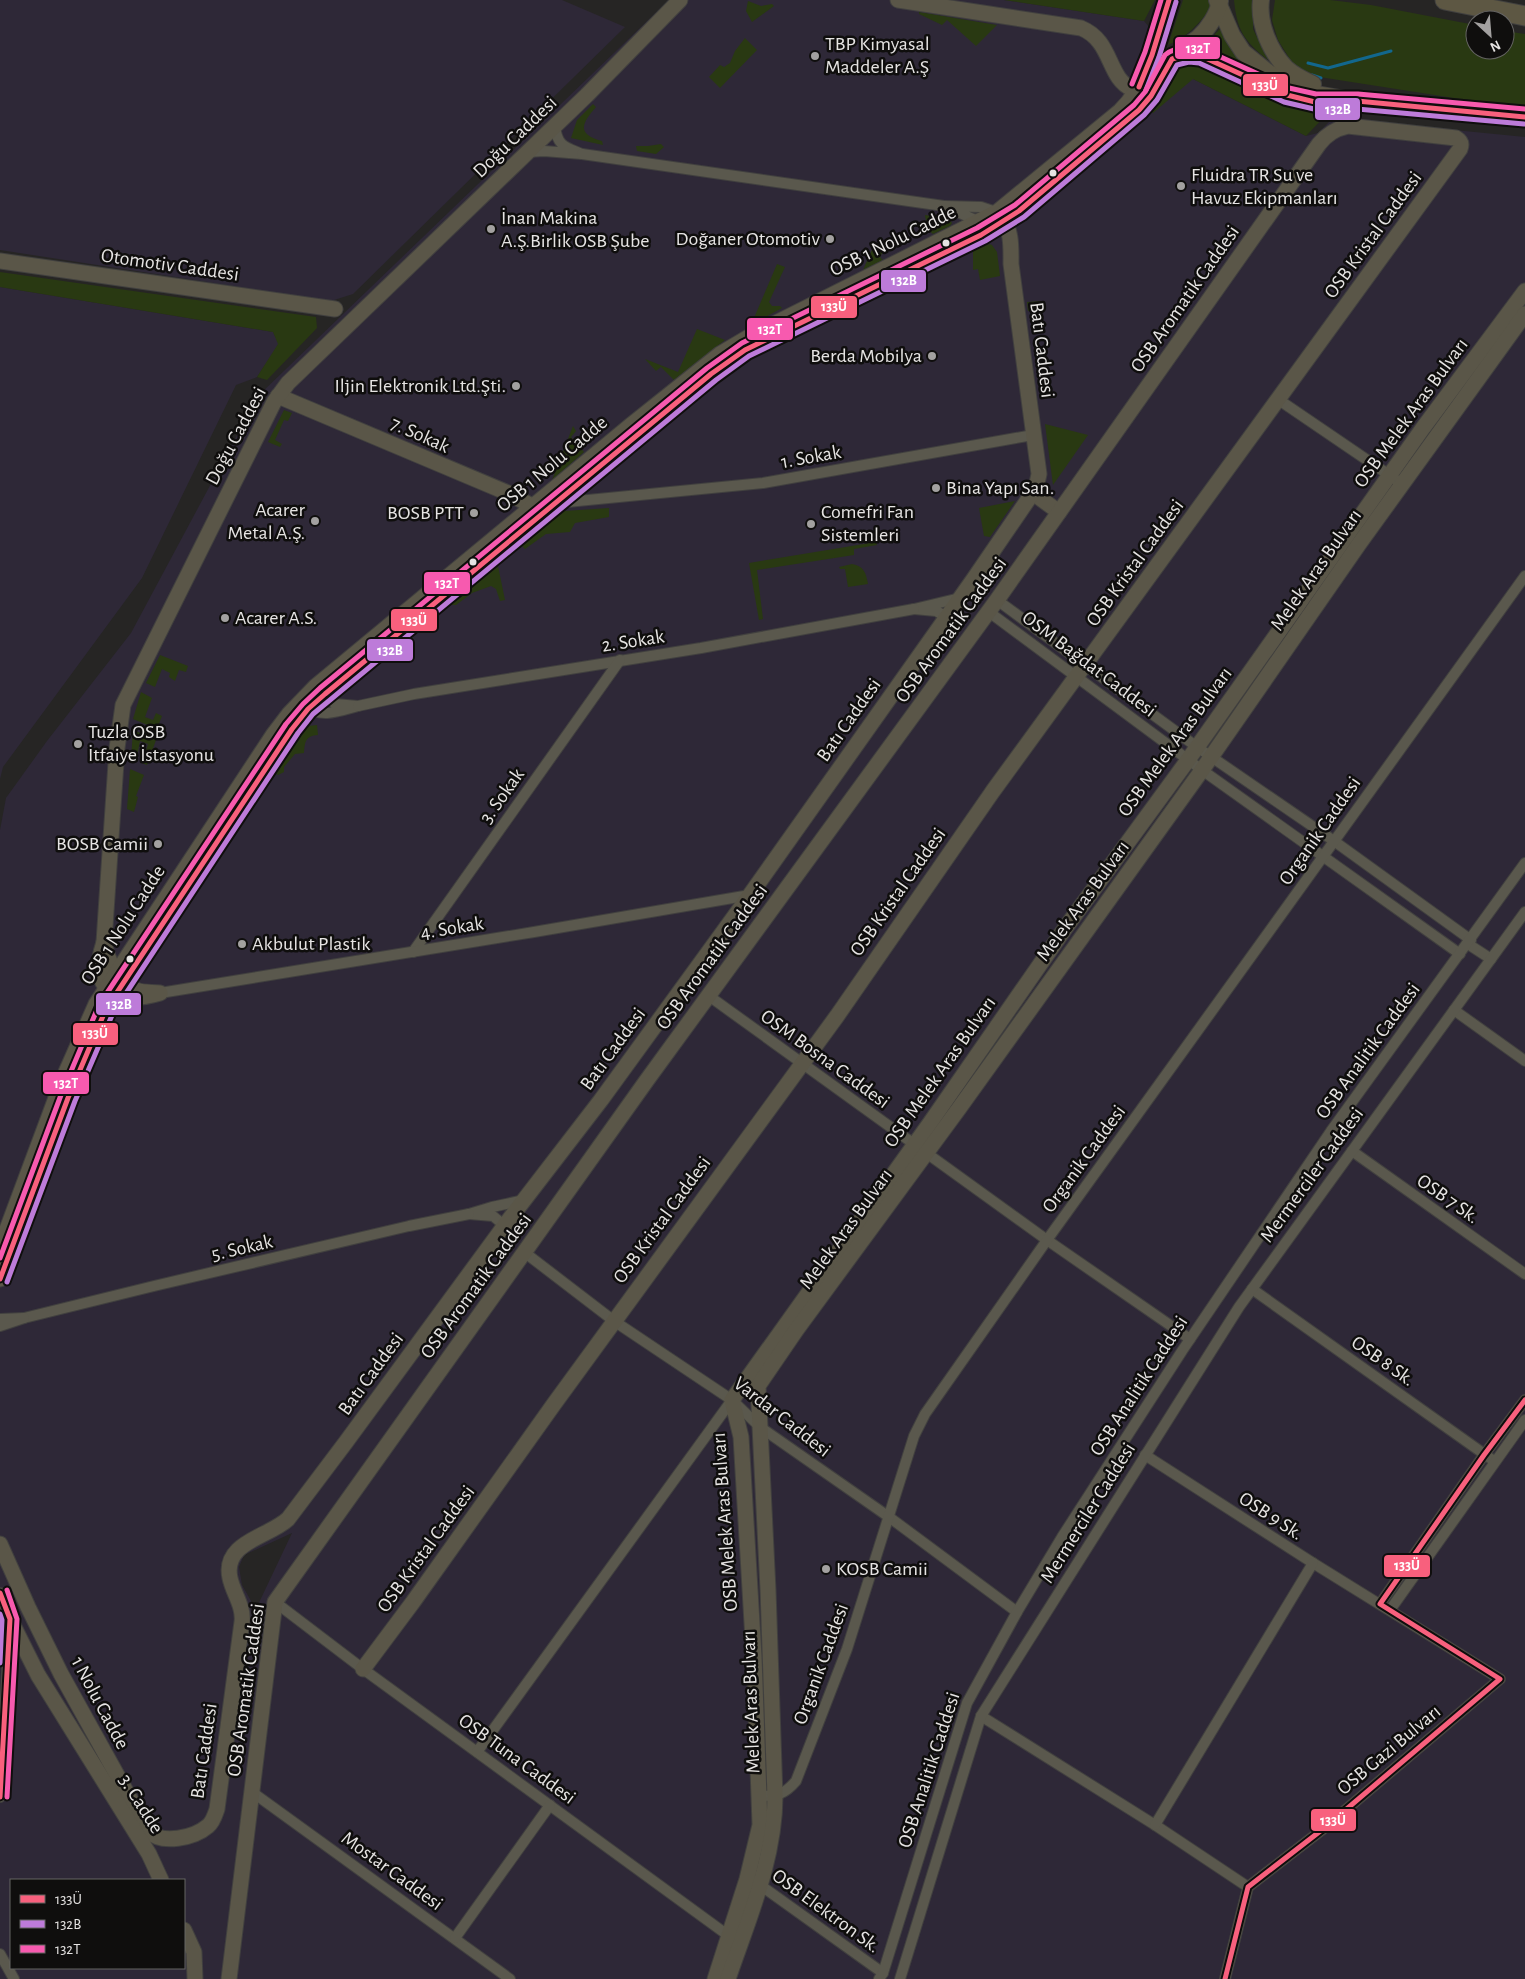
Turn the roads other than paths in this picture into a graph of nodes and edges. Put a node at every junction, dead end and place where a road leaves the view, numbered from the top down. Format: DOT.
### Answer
graph roads {
  1 [pos="680,0"];
  2 [pos="898,0"];
  3 [pos="1169,0"];
  4 [pos="1261,0"];
  5 [pos="1445,0"];
  6 [pos="1218,2"];
  7 [pos="1525,16"];
  8 [pos="1172,59"];
  9 [pos="1116,72"];
  10 [pos="1138,88"];
  11 [pos="1357,101"];
  12 [pos="1129,111"];
  13 [pos="1525,117"];
  14 [pos="555,126"];
  15 [pos="1456,138"];
  16 [pos="528,152"];
  17 [pos="582,154"];
  18 [pos="944,206"];
  19 [pos="994,221"];
  20 [pos="0,261"];
  21 [pos="1525,291"];
  22 [pos="335,309"];
  23 [pos="1525,314"];
  24 [pos="278,396"];
  25 [pos="1279,400"];
  26 [pos="1034,435"];
  27 [pos="1396,480"];
  28 [pos="576,486"];
  29 [pos="1033,493"];
  30 [pos="593,499"];
  31 [pos="545,504"];
  32 [pos="1059,512"];
  33 [pos="1525,576"];
  34 [pos="960,598"];
  35 [pos="993,606"];
  36 [pos="914,609"];
  37 [pos="947,617"];
  38 [pos="620,660"];
  39 [pos="1081,671"];
  40 [pos="325,694"];
  41 [pos="307,702"];
  42 [pos="358,706"];
  43 [pos="1196,747"];
  44 [pos="1210,756"];
  45 [pos="1188,760"];
  46 [pos="1202,770"];
  47 [pos="1334,841"];
  48 [pos="1324,856"];
  49 [pos="1525,863"];
  50 [pos="750,895"];
  51 [pos="1525,912"];
  52 [pos="104,942"];
  53 [pos="1469,942"];
  54 [pos="413,952"];
  55 [pos="1460,954"];
  56 [pos="1490,959"];
  57 [pos="120,977"];
  58 [pos="110,992"];
  59 [pos="160,993"];
  60 [pos="709,996"];
  61 [pos="1454,1010"];
  62 [pos="1525,1061"];
  63 [pos="801,1064"];
  64 [pos="920,1149"];
  65 [pos="1352,1151"];
  66 [pos="524,1200"];
  67 [pos="469,1214"];
  68 [pos="505,1226"];
  69 [pos="1047,1240"];
  70 [pos="0,1248"];
  71 [pos="524,1252"];
  72 [pos="1525,1274"];
  73 [pos="0,1279"];
  74 [pos="1252,1289"];
  75 [pos="24,1318"];
  76 [pos="0,1319"];
  77 [pos="614,1321"];
  78 [pos="0,1326"];
  79 [pos="1190,1339"];
  80 [pos="732,1400"];
  81 [pos="1525,1400"];
  82 [pos="1525,1420"];
  83 [pos="760,1427"];
  84 [pos="1485,1454"];
  85 [pos="1145,1455"];
  86 [pos="1494,1460"];
  87 [pos="888,1517"];
  88 [pos="0,1544"];
  89 [pos="1313,1563"];
  90 [pos="0,1593"];
  91 [pos="275,1602"];
  92 [pos="1380,1604"];
  93 [pos="1390,1610"];
  94 [pos="1017,1612"];
  95 [pos="10,1620"];
  96 [pos="770,1660"];
  97 [pos="754,1661"];
  98 [pos="363,1669"];
  99 [pos="981,1716"];
  100 [pos="478,1752"];
  101 [pos="252,1792"];
  102 [pos="759,1796"];
  103 [pos="774,1796"];
  104 [pos="0,1797"];
  105 [pos="550,1805"];
  106 [pos="1155,1825"];
  107 [pos="196,1832"];
  108 [pos="161,1879"];
  109 [pos="754,1881"];
  110 [pos="1248,1887"];
  111 [pos="185,1932"];
  112 [pos="455,1938"];
  113 [pos="735,1940"];
  114 [pos="0,1954"];
  115 [pos="0,1968"];
  116 [pos="233,1976"];
  117 [pos="881,1976"];
  118 [pos="13,1978"];
  119 [pos="195,1979"];
  120 [pos="510,1979"];
  121 [pos="714,1979"];
  122 [pos="728,1979"];
  123 [pos="900,1979"];
  124 [pos="1225,1979"];
  1 -- 14 [label="street, Doğu Caddesi"];
  2 -- 9 [label="street"];
  3 -- 10 [label="street, OSB 1 Nolu Cadde"];
  4 -- 11 [label="main road"];
  5 -- 7 [label="highway"];
  6 -- 8 [label="main road, OSB 1 Nolu Cadde"];
  6 -- 11 [label="main road"];
  8 -- 11 [label="main road"];
  8 -- 12 [label="street, OSB 1 Nolu Cadde"];
  9 -- 10 [label="street"];
  9 -- 12 [label="street"];
  10 -- 12 [label="street, OSB 1 Nolu Cadde"];
  11 -- 13 [label="main road"];
  12 -- 19 [label="street, OSB 1 Nolu Cadde"];
  14 -- 16 [label="street, Doğu Caddesi"];
  14 -- 17 [label="street"];
  15 -- 25 [label="street, OSB Kristal Caddesi"];
  15 -- 32 [label="street, OSB Aromatik Caddesi"];
  16 -- 17 [label="street"];
  16 -- 24 [label="street, Doğu Caddesi"];
  17 -- 18 [label="street"];
  18 -- 19 [label="street"];
  18 -- 19 [label="street"];
  19 -- 26 [label="street, Batı Caddesi"];
  19 -- 28 [label="street, OSB 1 Nolu Cadde"];
  19 -- 31 [label="street, OSB 1 Nolu Cadde"];
  20 -- 22 [label="street, Otomotiv Caddesi"];
  21 -- 27 [label="street, OSB Melek Aras Bulvarı"];
  23 -- 27 [label="street, Melek Aras Bulvarı"];
  24 -- 31 [label="street, 7. Sokak"];
  24 -- 52 [label="street, Doğu Caddesi"];
  25 -- 27 [label="street"];
  25 -- 39 [label="street, OSB Kristal Caddesi"];
  26 -- 29 [label="street, Batı Caddesi"];
  26 -- 30 [label="street, 1. Sokak"];
  27 -- 43 [label="street, OSB Melek Aras Bulvarı"];
  27 -- 44 [label="street, Melek Aras Bulvarı"];
  28 -- 30 [label="street"];
  28 -- 31 [label="street, OSB 1 Nolu Cadde"];
  29 -- 32 [label="street"];
  29 -- 34 [label="street, Batı Caddesi"];
  30 -- 31 [label="street, 1. Sokak"];
  31 -- 40 [label="street, OSB 1 Nolu Cadde"];
  31 -- 41 [label="street, OSB 1 Nolu Cadde"];
  32 -- 35 [label="street, OSB Aromatik Caddesi"];
  33 -- 47 [label="street, Organik Caddesi"];
  34 -- 36 [label="street, 2. Sokak"];
  34 -- 37 [label="street, Batı Caddesi"];
  35 -- 39 [label="street, OSM Bağdat Caddesi"];
  35 -- 60 [label="street, OSB Aromatik Caddesi"];
  36 -- 37 [label="street, 2. Sokak"];
  36 -- 38 [label="street, 2. Sokak"];
  37 -- 50 [label="street, Batı Caddesi"];
  38 -- 42 [label="street, 2. Sokak"];
  38 -- 54 [label="street, 3. Sokak"];
  39 -- 43 [label="street, OSM Bağdat Caddesi"];
  39 -- 45 [label="street, OSM Bağdat Caddesi"];
  39 -- 63 [label="street, OSB Kristal Caddesi"];
  40 -- 41 [label="street, OSB 1 Nolu Cadde"];
  40 -- 42 [label="street, 2. Sokak"];
  41 -- 42 [label="street, 2. Sokak"];
  41 -- 57 [label="street, OSB 1 Nolu Cadde"];
  43 -- 44 [label="street, OSM Bağdat Caddesi"];
  43 -- 45 [label="street, OSB Melek Aras Bulvarı"];
  44 -- 46 [label="street, Melek Aras Bulvarı"];
  44 -- 47 [label="street, OSM Bağdat Caddesi"];
  45 -- 46 [label="street, OSM Bağdat Caddesi"];
  45 -- 64 [label="street, OSB Melek Aras Bulvarı"];
  46 -- 48 [label="street, OSM Bağdat Caddesi"];
  46 -- 64 [label="street, Melek Aras Bulvarı"];
  47 -- 48 [label="street, Organik Caddesi"];
  47 -- 53 [label="street, OSM Bağdat Caddesi"];
  48 -- 55 [label="street, OSM Bağdat Caddesi"];
  48 -- 69 [label="street, Organik Caddesi"];
  49 -- 53 [label="street, OSB Analitik Caddesi"];
  50 -- 54 [label="street, 4. Sokak"];
  50 -- 66 [label="street, Batı Caddesi"];
  51 -- 56 [label="street, Mermerciler Caddesi"];
  52 -- 57 [label="street, Doğu Caddesi"];
  52 -- 58 [label="street, Doğu Caddesi"];
  53 -- 55 [label="street, OSB Analitik Caddesi"];
  53 -- 56 [label="street, OSM Bağdat Caddesi"];
  54 -- 59 [label="street, 4. Sokak"];
  55 -- 79 [label="street, OSB Analitik Caddesi"];
  56 -- 61 [label="street, Mermerciler Caddesi"];
  57 -- 58 [label="street, OSB 1 Nolu Cadde"];
  57 -- 59 [label="street"];
  58 -- 59 [label="street"];
  58 -- 70 [label="street, OSB 1 Nolu Cadde"];
  58 -- 73 [label="street, OSB 1 Nolu Cadde"];
  60 -- 63 [label="street, OSM Bosna Caddesi"];
  60 -- 71 [label="street, OSB Aromatik Caddesi"];
  61 -- 62 [label="street"];
  61 -- 65 [label="street, Mermerciler Caddesi"];
  63 -- 64 [label="street, OSM Bosna Caddesi"];
  63 -- 77 [label="street, OSB Kristal Caddesi"];
  64 -- 69 [label="street, OSM Bosna Caddesi"];
  64 -- 80 [label="street, OSB Melek Aras Bulvarı"];
  64 -- 83 [label="street, Melek Aras Bulvarı"];
  65 -- 72 [label="street, OSB 7 Sk."];
  65 -- 74 [label="street, Mermerciler Caddesi"];
  66 -- 67 [label="street, 5. Sokak"];
  66 -- 68 [label="street, Batı Caddesi"];
  67 -- 68 [label="street, 5. Sokak"];
  67 -- 75 [label="street, 5. Sokak"];
  68 -- 107 [label="street, Batı Caddesi"];
  69 -- 79 [label="street, OSM Bosna Caddesi"];
  69 -- 87 [label="street, Organik Caddesi"];
  71 -- 77 [label="street, Vardar Caddesi"];
  71 -- 91 [label="street, OSB Aromatik Caddesi"];
  74 -- 84 [label="street, OSB 8 Sk."];
  74 -- 85 [label="street, Mermerciler Caddesi"];
  75 -- 76 [label="street, 5. Sokak"];
  75 -- 78 [label="street, 5. Sokak"];
  77 -- 80 [label="street, Vardar Caddesi"];
  77 -- 98 [label="street, OSB Kristal Caddesi"];
  79 -- 94 [label="street, OSB Analitik Caddesi"];
  80 -- 83 [label="street, Vardar Caddesi"];
  80 -- 97 [label="street, OSB Melek Aras Bulvarı"];
  80 -- 100 [label="street"];
  81 -- 84 [label="street"];
  82 -- 86 [label="street"];
  83 -- 87 [label="street, Vardar Caddesi"];
  83 -- 96 [label="street, Melek Aras Bulvarı"];
  84 -- 86 [label="street, OSB 8 Sk."];
  84 -- 92 [label="street"];
  85 -- 89 [label="street, OSB 9 Sk."];
  85 -- 99 [label="street, Mermerciler Caddesi"];
  86 -- 93 [label="street"];
  87 -- 94 [label="street, Vardar Caddesi"];
  87 -- 103 [label="street, Organik Caddesi"];
  88 -- 107 [label="street, 1 Nolu Cadde"];
  89 -- 92 [label="street, OSB 9 Sk."];
  89 -- 106 [label="street"];
  90 -- 95 [label="street, 3. Cadde"];
  91 -- 98 [label="street, OSB Tuna Caddesi"];
  91 -- 101 [label="street, OSB Aromatik Caddesi"];
  92 -- 93 [label="street, OSB Gazi Bulvarı"];
  93 -- 110 [label="street, OSB Gazi Bulvarı"];
  94 -- 117 [label="street, OSB Analitik Caddesi"];
  95 -- 104 [label="street"];
  95 -- 108 [label="street, 3. Cadde"];
  96 -- 97 [label="street"];
  96 -- 103 [label="street, Melek Aras Bulvarı"];
  97 -- 102 [label="street, OSB Melek Aras Bulvarı"];
  98 -- 100 [label="street, OSB Tuna Caddesi"];
  99 -- 106 [label="street"];
  99 -- 123 [label="street, Mermerciler Caddesi"];
  100 -- 105 [label="street, OSB Tuna Caddesi"];
  101 -- 112 [label="street, Mostar Caddesi"];
  101 -- 116 [label="street, OSB Aromatik Caddesi"];
  102 -- 103 [label="street"];
  102 -- 109 [label="street, OSB Melek Aras Bulvarı"];
  103 -- 109 [label="street, Melek Aras Bulvarı"];
  105 -- 112 [label="street"];
  105 -- 113 [label="street, OSB Tuna Caddesi"];
  106 -- 110 [label="street"];
  109 -- 113 [label="street, OSB Melek Aras Bulvarı"];
  109 -- 117 [label="street, OSB Elektron Sk."];
  110 -- 124 [label="street"];
  111 -- 119 [label="street"];
  112 -- 120 [label="street, Mostar Caddesi"];
  113 -- 121 [label="street, OSB Melek Aras Bulvarı"];
  113 -- 122 [label="street"];
  114 -- 118 [label="street"];
  115 -- 118 [label="street"];
}
